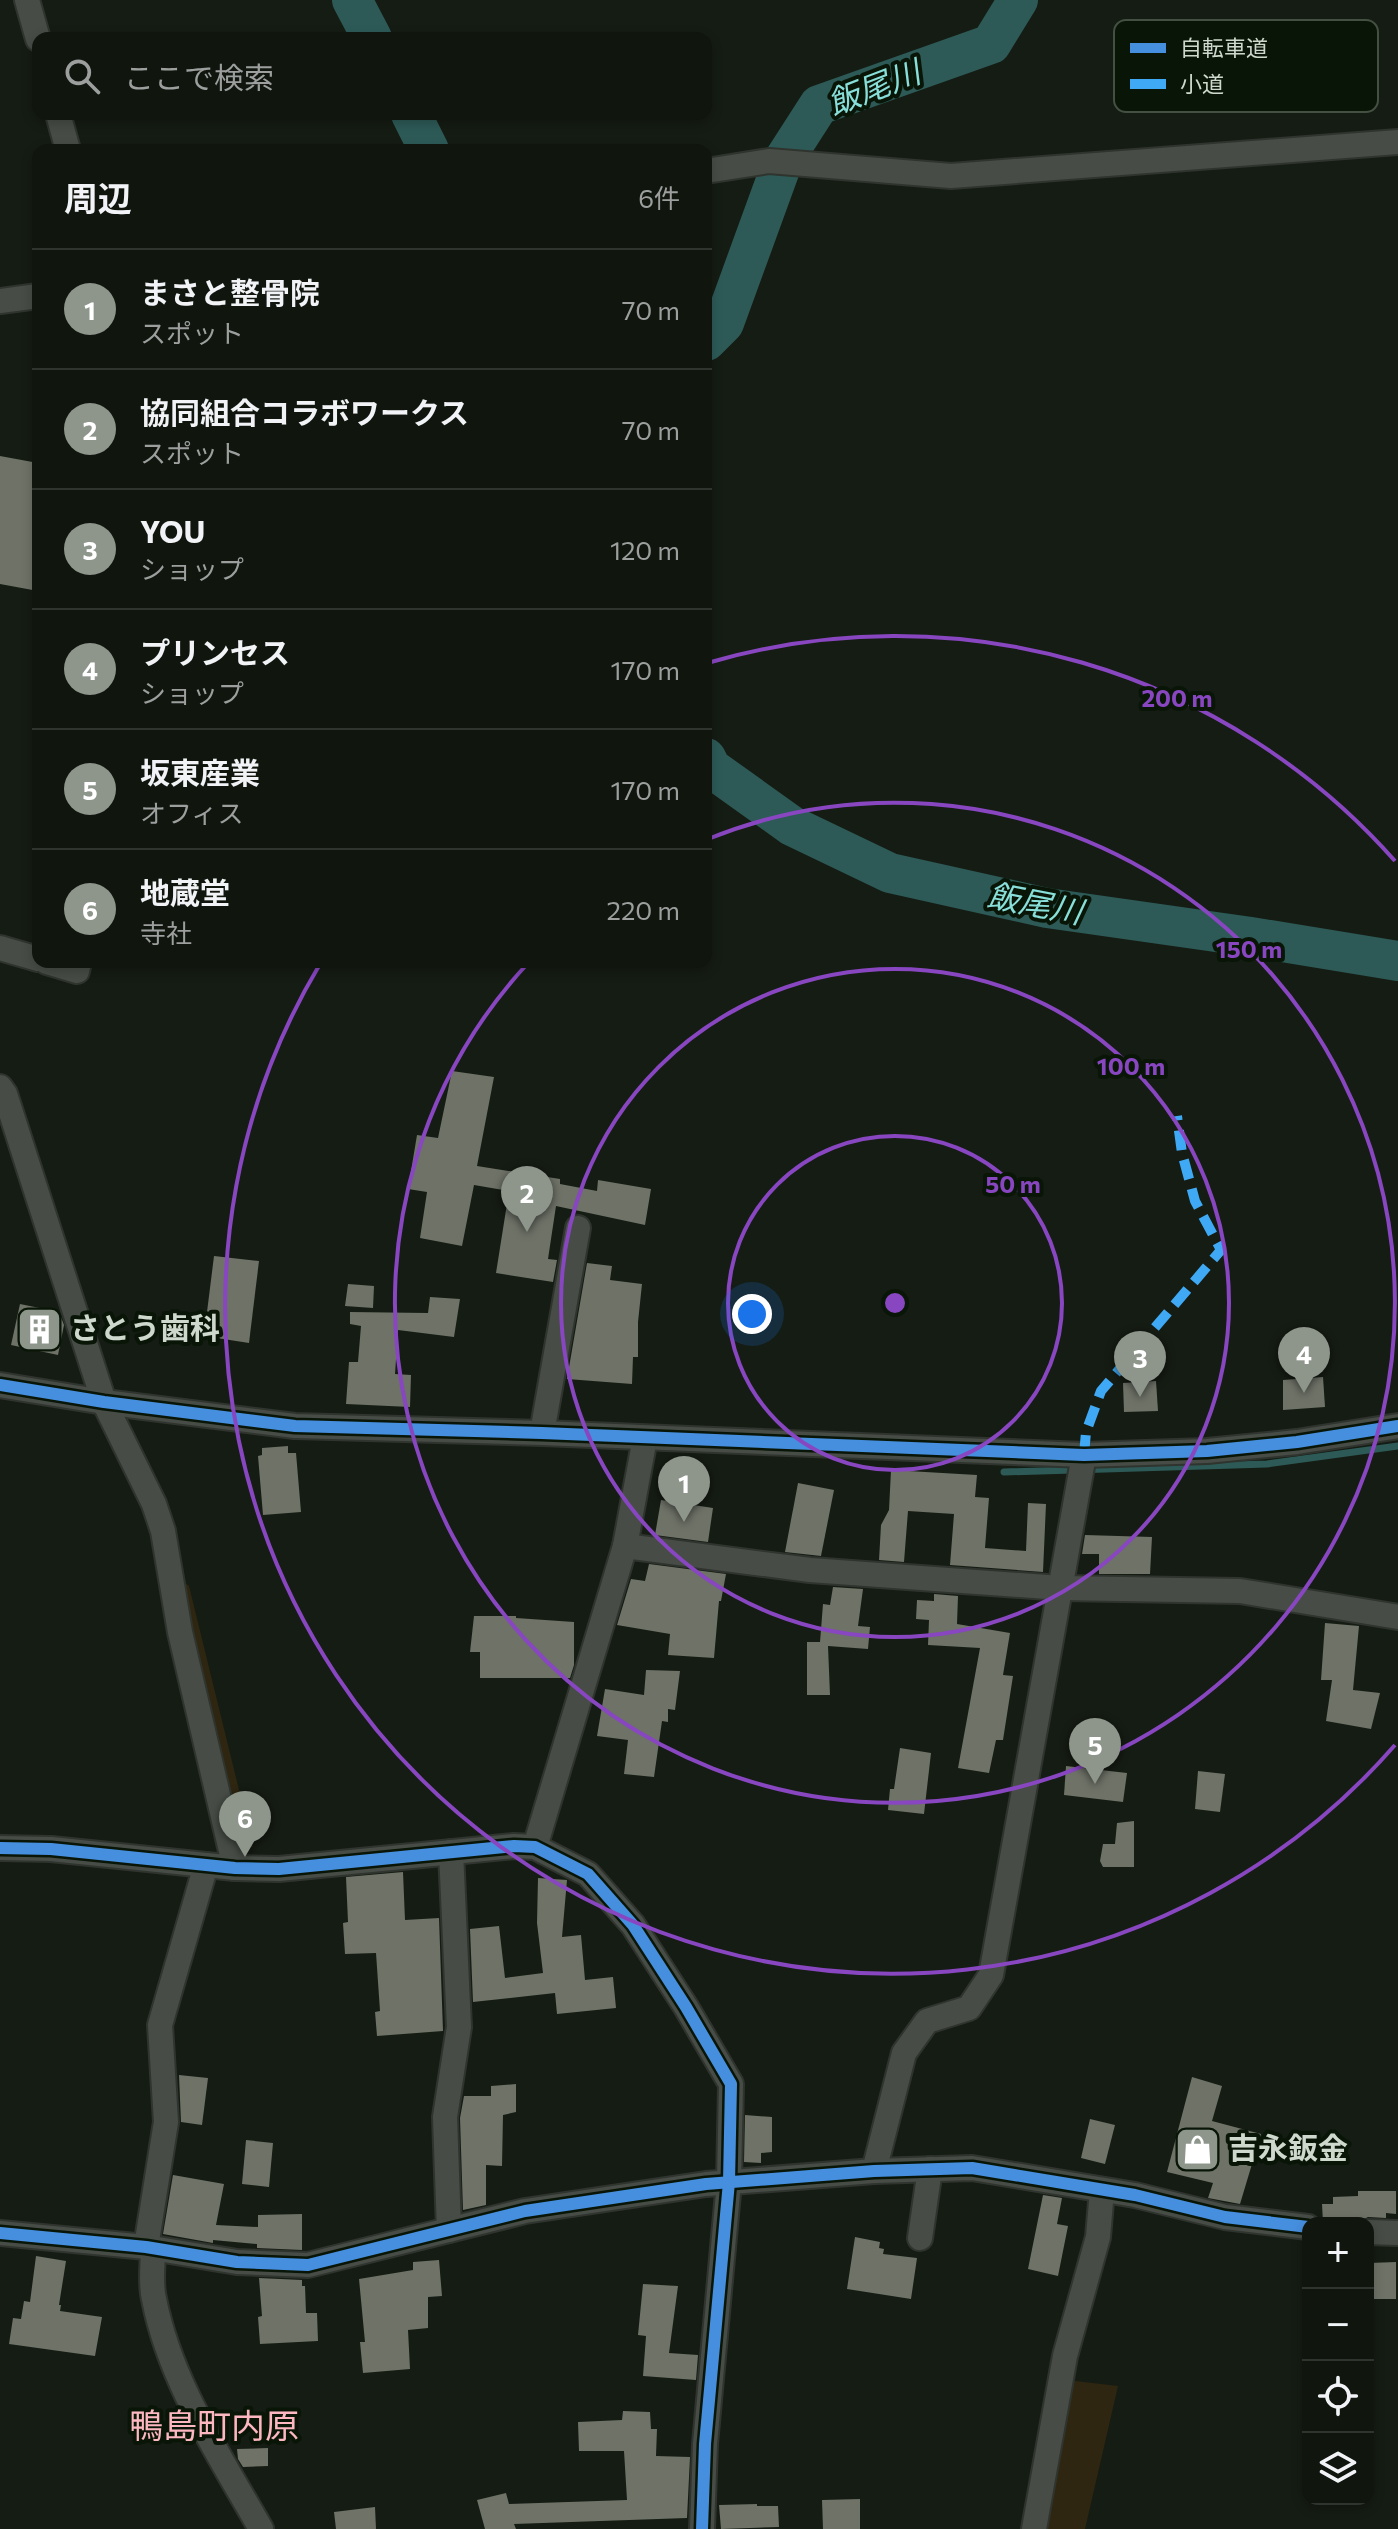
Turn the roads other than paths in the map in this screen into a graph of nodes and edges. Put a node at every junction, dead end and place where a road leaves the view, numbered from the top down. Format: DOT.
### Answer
graph roads {
  1 [pos="27,0"];
  2 [pos="36,32"];
  3 [pos="60,120"];
  4 [pos="1398,142"];
  5 [pos="66,144"];
  6 [pos="712,170"];
  7 [pos="32,297"];
  8 [pos="0,301"];
  9 [pos="0,948"];
  10 [pos="32,957"];
  11 [pos="0,1087"];
  12 [pos="578,1228"];
  13 [pos="0,1385"];
  14 [pos="104,1402"];
  15 [pos="1398,1426"];
  16 [pos="542,1433"];
  17 [pos="645,1438"];
  18 [pos="1084,1465"];
  19 [pos="625,1546"];
  20 [pos="1061,1588"];
  21 [pos="1398,1617"];
  22 [pos="535,1847"];
  23 [pos="0,1848"];
  24 [pos="451,1852"];
  25 [pos="206,1865"];
  26 [pos="235,1868"];
  27 [pos="930,2169"];
  28 [pos="874,2171"];
  29 [pos="729,2182"];
  30 [pos="1102,2190"];
  31 [pos="1302,2226"];
  32 [pos="449,2230"];
  33 [pos="1374,2232"];
  34 [pos="0,2233"];
  35 [pos="1398,2233"];
  36 [pos="920,2238"];
  37 [pos="150,2248"];
  38 [pos="261,2529"];
  39 [pos="702,2529"];
  40 [pos="1034,2529"];
  1 -- 2 [label="street"];
  3 -- 5 [label="street"];
  4 -- 6 [label="street"];
  7 -- 8 [label="street"];
  9 -- 10 [label="street"];
  11 -- 14 [label="street"];
  12 -- 16 [label="street"];
  13 -- 14 [label="street"];
  14 -- 16 [label="street"];
  14 -- 26 [label="street"];
  15 -- 18 [label="street"];
  16 -- 17 [label="street"];
  17 -- 18 [label="street"];
  17 -- 19 [label="street"];
  18 -- 20 [label="street"];
  19 -- 20 [label="street"];
  19 -- 22 [label="street"];
  20 -- 21 [label="street"];
  20 -- 28 [label="street"];
  22 -- 24 [label="street"];
  22 -- 29 [label="street"];
  23 -- 25 [label="street"];
  24 -- 26 [label="street"];
  24 -- 32 [label="street"];
  25 -- 26 [label="street"];
  25 -- 37 [label="street"];
  27 -- 28 [label="street"];
  27 -- 30 [label="street"];
  27 -- 36 [label="street"];
  28 -- 29 [label="street"];
  29 -- 32 [label="street"];
  29 -- 39 [label="street"];
  30 -- 31 [label="street"];
  30 -- 40 [label="street"];
  32 -- 37 [label="street"];
  33 -- 35 [label="street"];
  34 -- 37 [label="street"];
  37 -- 38 [label="street"];
}
